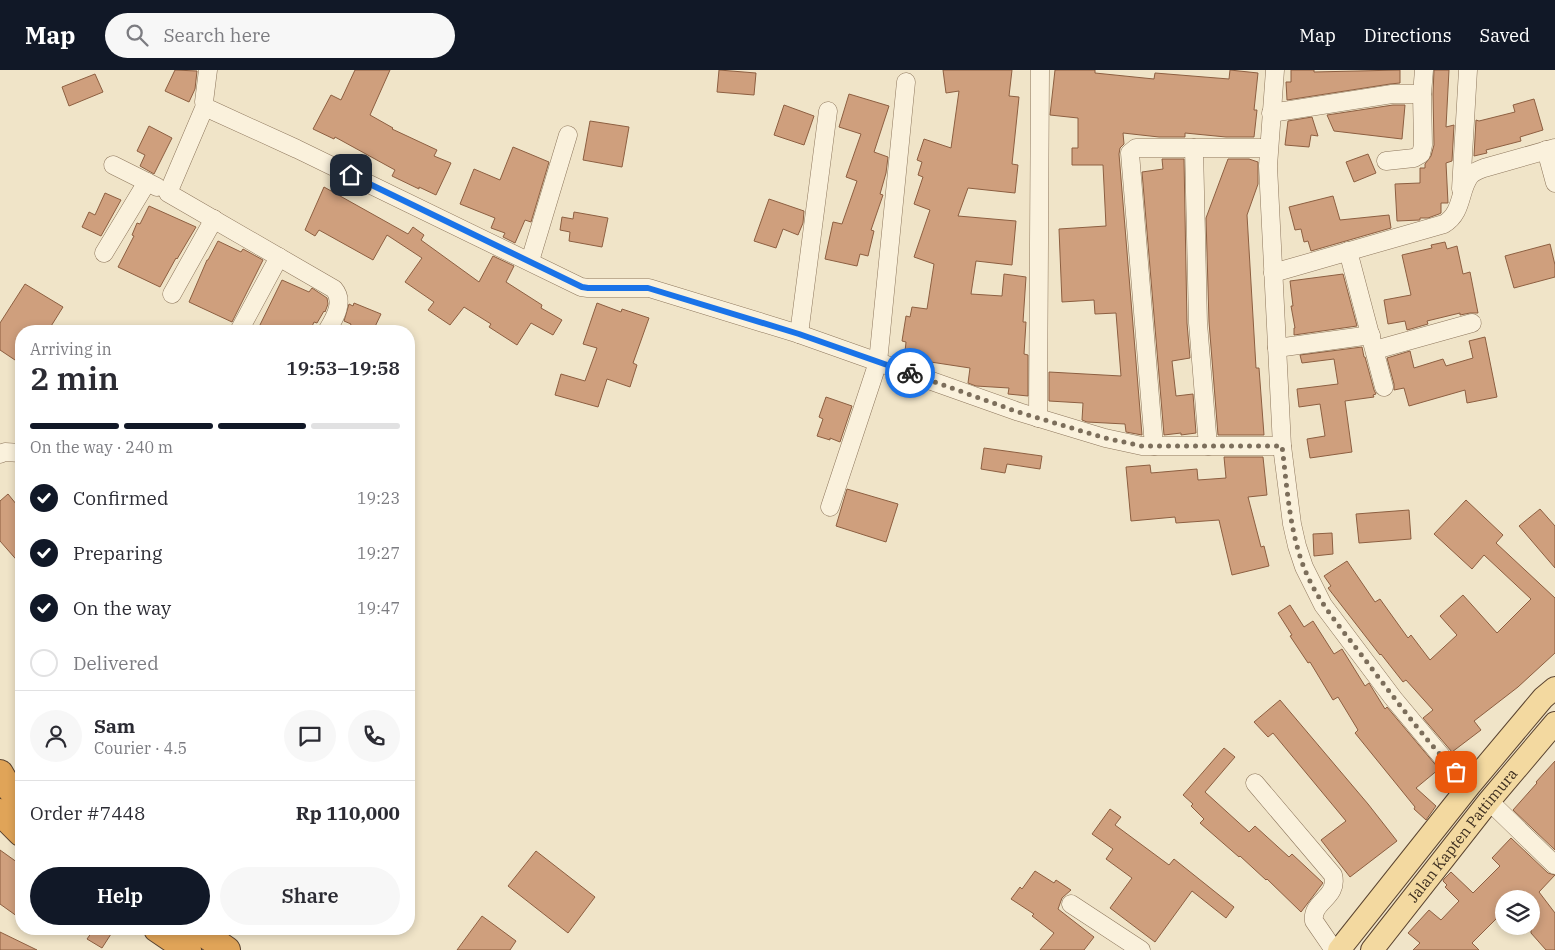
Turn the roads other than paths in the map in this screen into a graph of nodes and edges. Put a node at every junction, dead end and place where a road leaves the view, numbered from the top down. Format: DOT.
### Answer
graph roads {
  1 [pos="208,70"];
  2 [pos="1040,70"];
  3 [pos="1275,70"];
  4 [pos="1424,70"];
  5 [pos="1468,70"];
  6 [pos="906,82"];
  7 [pos="1422,94"];
  8 [pos="205,106"];
  9 [pos="828,111"];
  10 [pos="1271,113"];
  11 [pos="568,135"];
  12 [pos="1194,148"];
  13 [pos="1268,148"];
  14 [pos="1550,149"];
  15 [pos="1386,161"];
  16 [pos="113,165"];
  17 [pos="147,182"];
  18 [pos="1555,183"];
  19 [pos="168,193"];
  20 [pos="1460,200"];
  21 [pos="214,219"];
  22 [pos="1348,251"];
  23 [pos="104,253"];
  24 [pos="279,257"];
  25 [pos="530,261"];
  26 [pos="1273,273"];
  27 [pos="172,294"];
  28 [pos="1472,323"];
  29 [pos="242,325"];
  30 [pos="330,325"];
  31 [pos="799,334"];
  32 [pos="1373,342"];
  33 [pos="1277,348"];
  34 [pos="878,362"];
  35 [pos="1384,387"];
  36 [pos="1038,418"];
  37 [pos="1154,446"];
  38 [pos="1208,446"];
  39 [pos="1282,446"];
  40 [pos="15,453"];
  41 [pos="0,454"];
  42 [pos="830,507"];
  43 [pos="1555,688"];
  44 [pos="1555,723"];
  45 [pos="0,774"];
  46 [pos="1255,783"];
  47 [pos="1470,786"];
  48 [pos="15,795"];
  49 [pos="1489,801"];
  50 [pos="0,812"];
  51 [pos="15,827"];
  52 [pos="1555,865"];
  53 [pos="1071,904"];
  54 [pos="1362,921"];
  55 [pos="166,935"];
  56 [pos="206,935"];
  57 [pos="1375,946"];
  58 [pos="188,950"];
  59 [pos="227,950"];
  60 [pos="1141,950"];
  61 [pos="1334,950"];
  62 [pos="1340,950"];
  1 -- 8 [label="street"];
  2 -- 36 [label="street"];
  3 -- 10 [label="street"];
  4 -- 7 [label="street"];
  5 -- 20 [label="street"];
  6 -- 34 [label="street"];
  7 -- 10 [label="street"];
  7 -- 15 [label="street"];
  8 -- 19 [label="street"];
  8 -- 25 [label="street"];
  9 -- 31 [label="street"];
  10 -- 13 [label="street"];
  11 -- 25 [label="street"];
  12 -- 13 [label="street"];
  12 -- 37 [label="street"];
  12 -- 38 [label="street"];
  13 -- 26 [label="street"];
  14 -- 18 [label="street"];
  14 -- 20 [label="street"];
  16 -- 17 [label="street"];
  17 -- 19 [label="street"];
  17 -- 23 [label="street"];
  19 -- 21 [label="street"];
  20 -- 22 [label="street"];
  21 -- 24 [label="street"];
  21 -- 27 [label="street"];
  22 -- 26 [label="street"];
  22 -- 32 [label="street"];
  24 -- 29 [label="street"];
  24 -- 30 [label="street"];
  25 -- 31 [label="street"];
  26 -- 33 [label="street"];
  28 -- 32 [label="street"];
  31 -- 34 [label="street"];
  32 -- 33 [label="street"];
  32 -- 35 [label="street"];
  33 -- 39 [label="street"];
  34 -- 36 [label="street"];
  34 -- 42 [label="street"];
  36 -- 37 [label="street"];
  37 -- 38 [label="street"];
  38 -- 39 [label="street"];
  39 -- 47 [label="street"];
  40 -- 41 [label="street"];
  43 -- 47 [label="main road, Jalan Kapten Pattimura"];
  44 -- 49 [label="main road, Jalan Kapten Pattimura"];
  45 -- 48 [label="highway"];
  46 -- 61 [label="street"];
  47 -- 54 [label="main road, Jalan Kapten Pattimura"];
  49 -- 52 [label="street"];
  49 -- 57 [label="main road, Jalan Kapten Pattimura"];
  50 -- 51 [label="highway"];
  53 -- 60 [label="street"];
  54 -- 57 [label="main road"];
  54 -- 62 [label="main road, Jalan Kapten Pattimura"];
  55 -- 58 [label="highway"];
  56 -- 59 [label="highway"];
}
